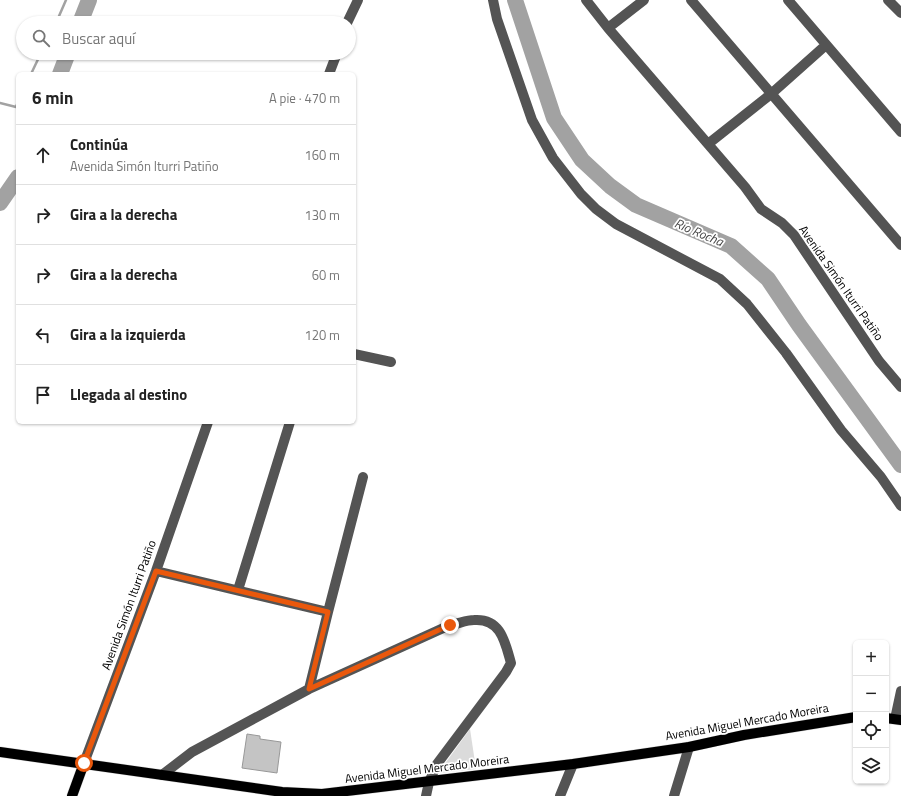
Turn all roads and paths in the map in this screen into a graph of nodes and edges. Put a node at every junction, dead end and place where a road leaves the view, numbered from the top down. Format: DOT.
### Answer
graph roads {
  1 [pos="358,0"];
  2 [pos="493,0"];
  3 [pos="586,0"];
  4 [pos="644,0"];
  5 [pos="691,0"];
  6 [pos="788,0"];
  7 [pos="888,0"];
  8 [pos="901,13"];
  9 [pos="350,16"];
  10 [pos="608,28"];
  11 [pos="826,45"];
  12 [pos="334,60"];
  13 [pos="330,72"];
  14 [pos="771,94"];
  15 [pos="901,132"];
  16 [pos="708,144"];
  17 [pos="901,245"];
  18 [pos="356,354"];
  19 [pos="391,362"];
  20 [pos="901,387"];
  21 [pos="207,424"];
  22 [pos="289,424"];
  23 [pos="363,477"];
  24 [pos="901,506"];
  25 [pos="156,571"];
  26 [pos="238,590"];
  27 [pos="328,612"];
  28 [pos="309,689"];
  29 [pos="901,691"];
  30 [pos="853,717"];
  31 [pos="894,719"];
  32 [pos="689,747"];
  33 [pos="0,752"];
  34 [pos="84,763"];
  35 [pos="573,764"];
  36 [pos="162,775"];
  37 [pos="429,782"];
  38 [pos="282,794"];
  39 [pos="72,796"];
  40 [pos="426,796"];
  41 [pos="560,796"];
  42 [pos="674,796"];
  1 -- 9 [label="street"];
  2 -- 24 [label="street"];
  3 -- 10 [label="street, Avenida Simón Iturri Patiño"];
  4 -- 10 [label="street"];
  5 -- 14 [label="street"];
  6 -- 11 [label="street"];
  7 -- 8 [label="street"];
  10 -- 16 [label="street, Avenida Simón Iturri Patiño"];
  11 -- 14 [label="street"];
  11 -- 15 [label="street"];
  12 -- 13 [label="street"];
  14 -- 16 [label="street"];
  14 -- 17 [label="street"];
  16 -- 20 [label="street, Avenida Simón Iturri Patiño"];
  18 -- 19 [label="street"];
  21 -- 25 [label="street, Avenida Simón Iturri Patiño"];
  22 -- 26 [label="street"];
  23 -- 27 [label="street"];
  25 -- 26 [label="street"];
  25 -- 34 [label="street, Avenida Simón Iturri Patiño"];
  26 -- 27 [label="street"];
  27 -- 28 [label="street"];
  28 -- 36 [label="street"];
  28 -- 37 [label="street"];
  29 -- 31 [label="street"];
  30 -- 32 [label="main road, Avenida Miguel Mercado Moreira"];
  32 -- 35 [label="main road, Avenida Miguel Mercado Moreira"];
  32 -- 42 [label="street"];
  33 -- 34 [label="main road, Avenida Miguel Mercado Moreira"];
  34 -- 36 [label="main road, Avenida Miguel Mercado Moreira"];
  34 -- 39 [label="main road, Avenida Simón Iturri Patiño"];
  35 -- 37 [label="main road, Avenida Miguel Mercado Moreira"];
  35 -- 41 [label="street"];
  36 -- 38 [label="main road, Avenida Miguel Mercado Moreira"];
  37 -- 38 [label="main road, Avenida Miguel Mercado Moreira"];
  37 -- 40 [label="street"];
}
